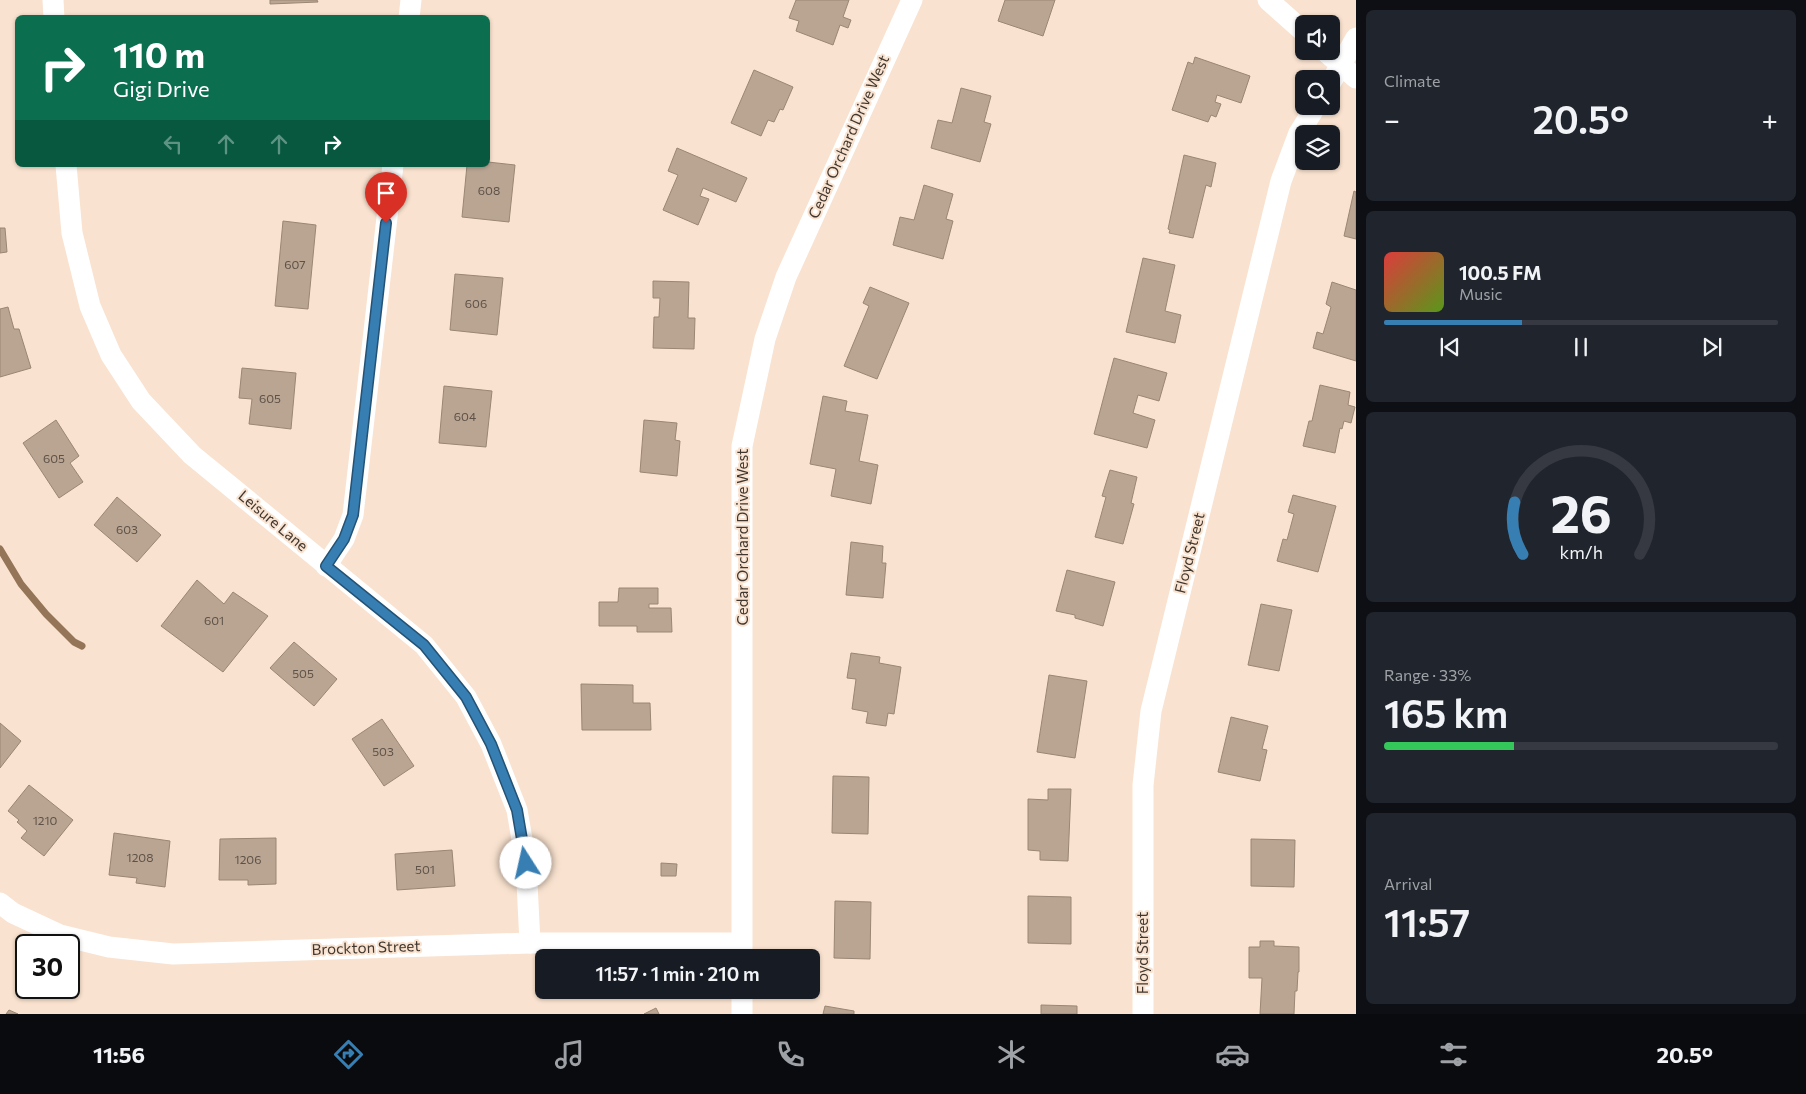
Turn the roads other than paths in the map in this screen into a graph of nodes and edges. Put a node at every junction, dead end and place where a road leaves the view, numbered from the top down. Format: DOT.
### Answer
graph roads {
  1 [pos="53,0"];
  2 [pos="411,0"];
  3 [pos="912,0"];
  4 [pos="1268,0"];
  5 [pos="54,15"];
  6 [pos="409,15"];
  7 [pos="1295,24"];
  8 [pos="1356,38"];
  9 [pos="1332,60"];
  10 [pos="1343,75"];
  11 [pos="1310,115"];
  12 [pos="66,167"];
  13 [pos="393,167"];
  14 [pos="326,566"];
  15 [pos="0,903"];
  16 [pos="530,943"];
  17 [pos="712,949"];
  18 [pos="742,949"];
  19 [pos="742,999"];
  20 [pos="742,1014"];
  21 [pos="1143,1014"];
  1 -- 5 [label="street"];
  2 -- 6 [label="street"];
  3 -- 18 [label="street, Cedar Orchard Drive West"];
  4 -- 7 [label="street"];
  8 -- 10 [label="street"];
  9 -- 10 [label="street"];
  11 -- 21 [label="street, Floyd Street"];
  12 -- 14 [label="street, Leisure Lane"];
  13 -- 14 [label="street"];
  14 -- 16 [label="street, Leisure Lane"];
  15 -- 16 [label="street, Brockton Street"];
  16 -- 17 [label="street, Brockton Street"];
  19 -- 20 [label="street"];
}
